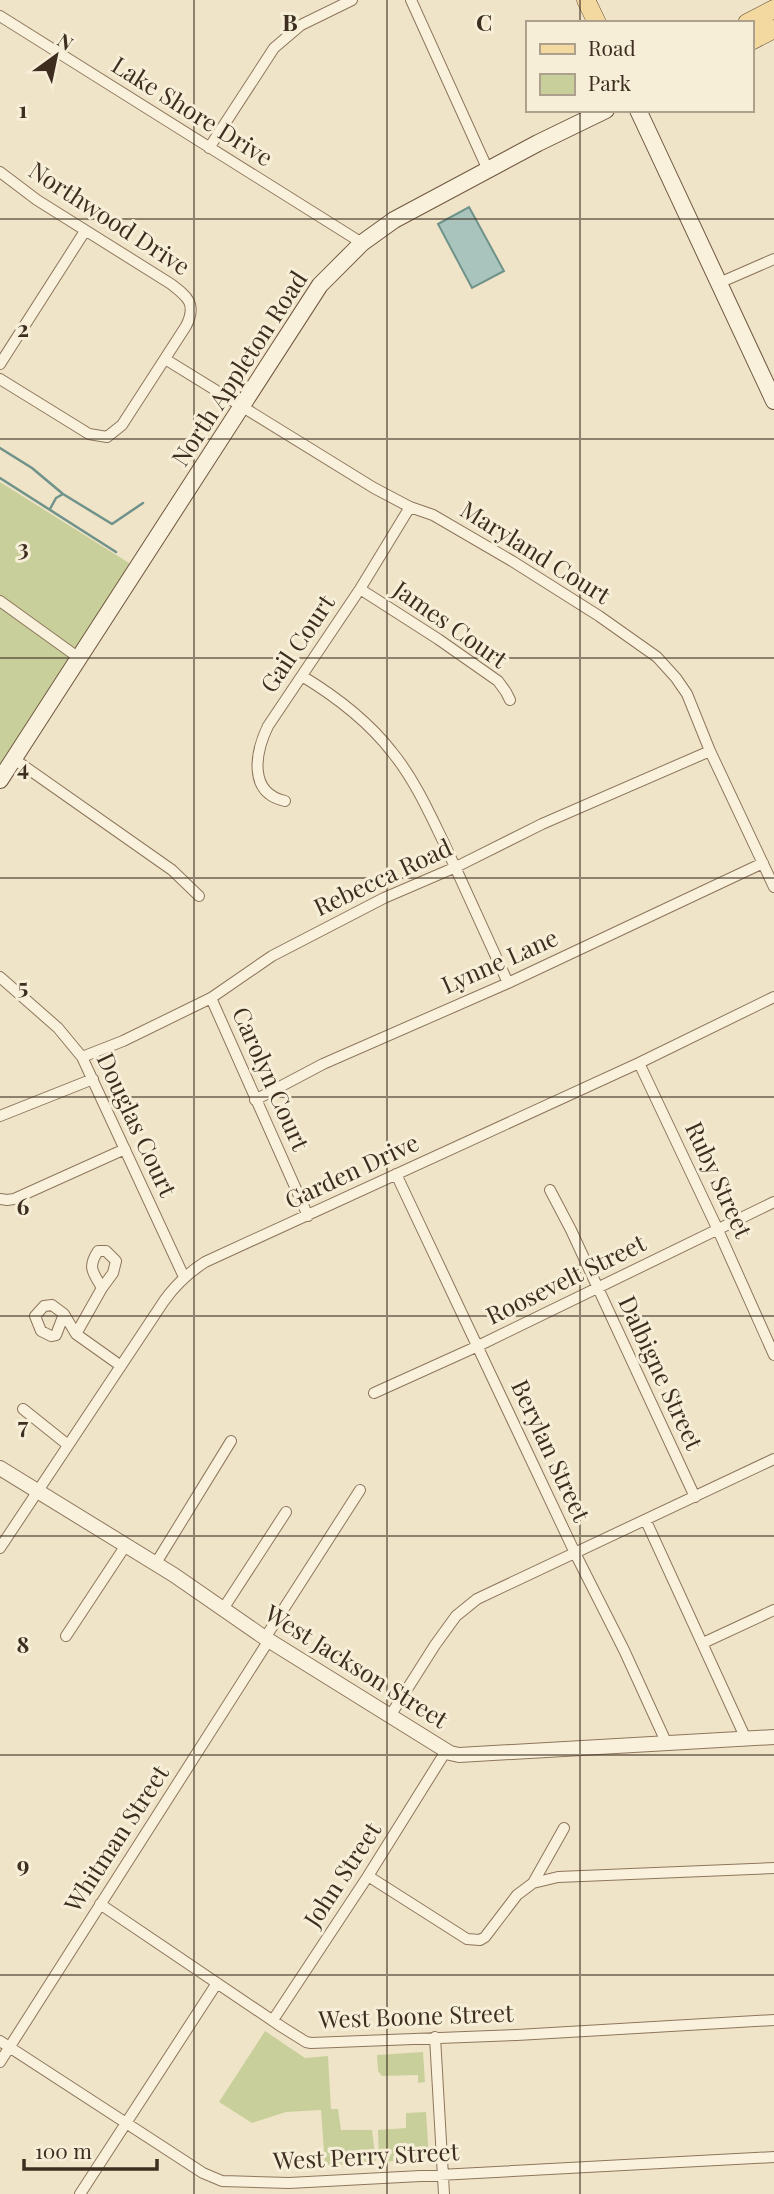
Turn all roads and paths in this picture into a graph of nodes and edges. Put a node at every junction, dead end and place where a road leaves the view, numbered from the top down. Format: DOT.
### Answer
graph roads {
  1 [pos="352,0"];
  2 [pos="411,0"];
  3 [pos="586,0"];
  4 [pos="774,9"];
  5 [pos="0,16"];
  6 [pos="596,21"];
  7 [pos="751,21"];
  8 [pos="774,29"];
  9 [pos="753,40"];
  10 [pos="602,112"];
  11 [pos="639,112"];
  12 [pos="209,148"];
  13 [pos="488,170"];
  14 [pos="0,172"];
  15 [pos="85,231"];
  16 [pos="362,243"];
  17 [pos="774,259"];
  18 [pos="719,283"];
  19 [pos="165,359"];
  20 [pos="0,364"];
  21 [pos="0,379"];
  22 [pos="774,401"];
  23 [pos="242,407"];
  24 [pos="411,507"];
  25 [pos="360,589"];
  26 [pos="0,601"];
  27 [pos="79,658"];
  28 [pos="302,676"];
  29 [pos="510,700"];
  30 [pos="710,751"];
  31 [pos="14,759"];
  32 [pos="0,780"];
  33 [pos="285,801"];
  34 [pos="763,863"];
  35 [pos="456,867"];
  36 [pos="774,887"];
  37 [pos="198,896"];
  38 [pos="0,977"];
  39 [pos="508,983"];
  40 [pos="211,998"];
  41 [pos="774,998"];
  42 [pos="82,1057"];
  43 [pos="639,1063"];
  44 [pos="93,1079"];
  45 [pos="256,1100"];
  46 [pos="0,1116"];
  47 [pos="125,1149"];
  48 [pos="396,1174"];
  49 [pos="550,1190"];
  50 [pos="0,1199"];
  51 [pos="774,1202"];
  52 [pos="308,1216"];
  53 [pos="718,1230"];
  54 [pos="184,1277"];
  55 [pos="102,1287"];
  56 [pos="598,1288"];
  57 [pos="64,1314"];
  58 [pos="76,1334"];
  59 [pos="478,1346"];
  60 [pos="774,1355"];
  61 [pos="121,1366"];
  62 [pos="374,1393"];
  63 [pos="23,1409"];
  64 [pos="231,1441"];
  65 [pos="68,1445"];
  66 [pos="774,1460"];
  67 [pos="0,1468"];
  68 [pos="360,1490"];
  69 [pos="37,1491"];
  70 [pos="695,1497"];
  71 [pos="286,1512"];
  72 [pos="646,1521"];
  73 [pos="126,1545"];
  74 [pos="0,1548"];
  75 [pos="575,1553"];
  76 [pos="156,1563"];
  77 [pos="223,1609"];
  78 [pos="774,1609"];
  79 [pos="66,1636"];
  80 [pos="267,1639"];
  81 [pos="703,1643"];
  82 [pos="390,1716"];
  83 [pos="774,1737"];
  84 [pos="746,1739"];
  85 [pos="667,1744"];
  86 [pos="446,1751"];
  87 [pos="564,1828"];
  88 [pos="774,1868"];
  89 [pos="368,1876"];
  90 [pos="533,1883"];
  91 [pos="100,1904"];
  92 [pos="217,1983"];
  93 [pos="273,2020"];
  94 [pos="774,2020"];
  95 [pos="435,2037"];
  96 [pos="5,2044"];
  97 [pos="0,2062"];
  98 [pos="126,2124"];
  99 [pos="774,2157"];
  100 [pos="443,2174"];
  101 [pos="311,2188"];
  102 [pos="80,2194"];
  103 [pos="444,2194"];
  1 -- 12 [label="street"];
  2 -- 13 [label="street"];
  3 -- 6 [label="main road"];
  4 -- 7 [label="main road"];
  5 -- 12 [label="street, Lake Shore Drive"];
  8 -- 9 [label="main road"];
  10 -- 13 [label="main road, North Appleton Road"];
  11 -- 18 [label="main road"];
  12 -- 16 [label="street, Lake Shore Drive"];
  13 -- 16 [label="main road, North Appleton Road"];
  14 -- 15 [label="street, Northwood Drive"];
  15 -- 19 [label="street, Northwood Drive"];
  15 -- 20 [label="street"];
  16 -- 23 [label="main road, North Appleton Road"];
  17 -- 18 [label="street"];
  18 -- 22 [label="main road"];
  19 -- 21 [label="street"];
  19 -- 23 [label="street, Maryland Court"];
  23 -- 24 [label="street, Maryland Court"];
  23 -- 27 [label="main road, North Appleton Road"];
  24 -- 25 [label="street, Gail Court"];
  24 -- 30 [label="street, Maryland Court"];
  25 -- 28 [label="street, Gail Court"];
  25 -- 29 [label="street, James Court"];
  26 -- 27 [label="street"];
  27 -- 31 [label="main road, North Appleton Road"];
  28 -- 33 [label="street, Gail Court"];
  28 -- 35 [label="street"];
  30 -- 34 [label="street, Maryland Court"];
  30 -- 35 [label="street, Rebecca Road"];
  31 -- 32 [label="main road, North Appleton Road"];
  31 -- 37 [label="street"];
  34 -- 36 [label="street, Maryland Court"];
  34 -- 39 [label="street, Lynne Lane"];
  35 -- 39 [label="street"];
  35 -- 40 [label="street, Rebecca Road"];
  38 -- 42 [label="street, Douglas Court"];
  39 -- 45 [label="street, Lynne Lane"];
  40 -- 42 [label="street, Rebecca Road"];
  40 -- 45 [label="street, Carolyn Court"];
  41 -- 43 [label="street, Garden Drive"];
  42 -- 44 [label="street, Douglas Court"];
  43 -- 48 [label="street, Garden Drive"];
  43 -- 53 [label="street, Ruby Street"];
  44 -- 46 [label="street"];
  44 -- 47 [label="street, Douglas Court"];
  45 -- 52 [label="street, Carolyn Court"];
  47 -- 50 [label="street"];
  47 -- 54 [label="street, Douglas Court"];
  48 -- 52 [label="street, Garden Drive"];
  48 -- 59 [label="street, Berylan Street"];
  49 -- 56 [label="street, Dalbigne Street"];
  51 -- 53 [label="street, Roosevelt Street"];
  52 -- 54 [label="street, Garden Drive"];
  53 -- 56 [label="street, Roosevelt Street"];
  53 -- 60 [label="street, Ruby Street"];
  54 -- 61 [label="street, Garden Drive"];
  55 -- 58 [label="street"];
  56 -- 59 [label="street, Roosevelt Street"];
  56 -- 70 [label="street, Dalbigne Street"];
  57 -- 58 [label="street"];
  58 -- 61 [label="street"];
  59 -- 62 [label="street, Roosevelt Street"];
  59 -- 75 [label="street, Berylan Street"];
  61 -- 65 [label="street, Garden Drive"];
  63 -- 65 [label="street"];
  64 -- 76 [label="street"];
  65 -- 69 [label="street, Garden Drive"];
  66 -- 70 [label="street"];
  67 -- 69 [label="street, West Jackson Street"];
  68 -- 80 [label="street, Whitman Street"];
  69 -- 73 [label="street, West Jackson Street"];
  69 -- 74 [label="street, Garden Drive"];
  70 -- 72 [label="street"];
  71 -- 77 [label="street"];
  72 -- 75 [label="street"];
  72 -- 81 [label="street"];
  73 -- 76 [label="street, West Jackson Street"];
  73 -- 79 [label="street"];
  75 -- 82 [label="street"];
  75 -- 85 [label="street, Berylan Street"];
  76 -- 77 [label="street, West Jackson Street"];
  77 -- 80 [label="street, West Jackson Street"];
  78 -- 81 [label="street"];
  80 -- 82 [label="street, West Jackson Street"];
  80 -- 91 [label="street, Whitman Street"];
  81 -- 84 [label="street"];
  82 -- 86 [label="street, West Jackson Street"];
  83 -- 84 [label="street, West Jackson Street"];
  84 -- 85 [label="street, West Jackson Street"];
  85 -- 86 [label="street, West Jackson Street"];
  86 -- 89 [label="street, John Street"];
  87 -- 90 [label="street"];
  88 -- 90 [label="street"];
  89 -- 90 [label="street"];
  89 -- 93 [label="street, John Street"];
  91 -- 92 [label="street, West Boone Street"];
  91 -- 96 [label="street, Whitman Street"];
  92 -- 93 [label="street, West Boone Street"];
  92 -- 98 [label="street"];
  93 -- 95 [label="street, West Boone Street"];
  94 -- 95 [label="street, West Boone Street"];
  95 -- 100 [label="street"];
  96 -- 97 [label="street, Whitman Street"];
  96 -- 98 [label="street, West Perry Street"];
  98 -- 101 [label="street, West Perry Street"];
  98 -- 102 [label="street"];
  99 -- 100 [label="street, West Perry Street"];
  100 -- 101 [label="street, West Perry Street"];
  100 -- 103 [label="street"];
}
